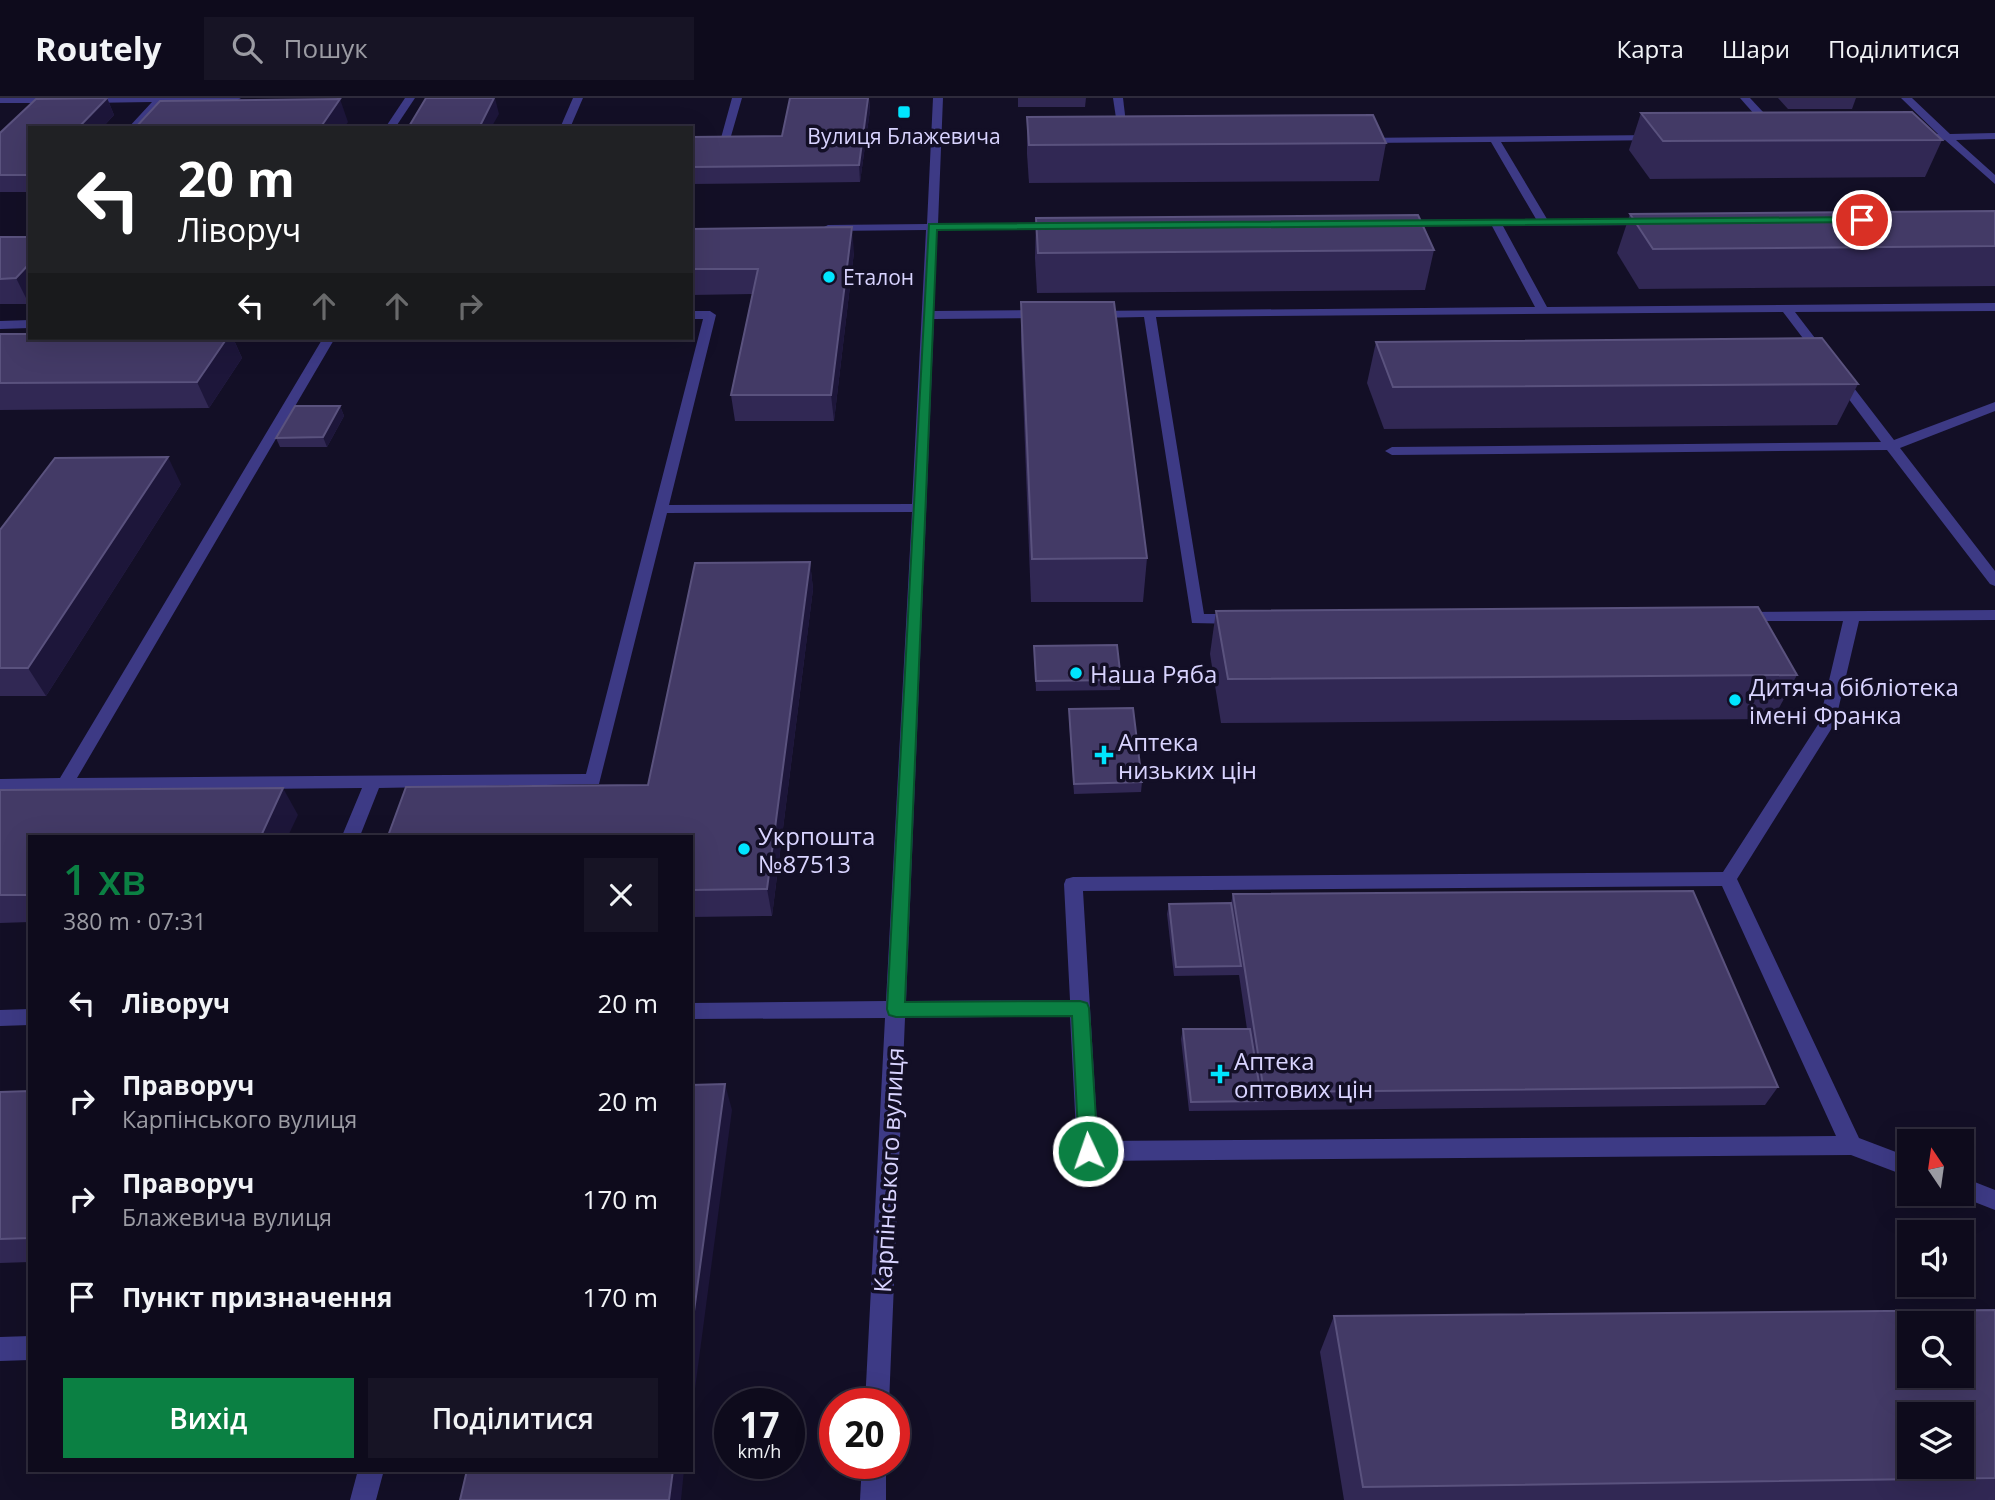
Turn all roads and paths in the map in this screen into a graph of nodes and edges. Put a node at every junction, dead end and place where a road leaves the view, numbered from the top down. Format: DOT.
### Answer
graph roads {
  1 [pos="236,98"];
  2 [pos="410,98"];
  3 [pos="578,98"];
  4 [pos="737,98"];
  5 [pos="938,98"];
  6 [pos="1118,98"];
  7 [pos="1745,98"];
  8 [pos="1906,98"];
  9 [pos="160,99"];
  10 [pos="0,100"];
  11 [pos="66,100"];
  12 [pos="80,100"];
  13 [pos="135,126"];
  14 [pos="391,126"];
  15 [pos="566,126"];
  16 [pos="1947,136"];
  17 [pos="1995,136"];
  18 [pos="1766,137"];
  19 [pos="1898,137"];
  20 [pos="1671,138"];
  21 [pos="1494,139"];
  22 [pos="1345,140"];
  23 [pos="693,141"];
  24 [pos="1112,142"];
  25 [pos="1125,142"];
  26 [pos="1139,142"];
  27 [pos="1995,181"];
  28 [pos="1666,221"];
  29 [pos="1543,222"];
  30 [pos="1384,223"];
  31 [pos="1496,223"];
  32 [pos="1077,226"];
  33 [pos="932,227"];
  34 [pos="811,228"];
  35 [pos="1995,307"];
  36 [pos="1786,308"];
  37 [pos="1543,310"];
  38 [pos="1149,313"];
  39 [pos="1057,314"];
  40 [pos="1083,314"];
  41 [pos="693,315"];
  42 [pos="928,315"];
  43 [pos="28,324"];
  44 [pos="0,325"];
  45 [pos="328,340"];
  46 [pos="1995,407"];
  47 [pos="1892,446"];
  48 [pos="1392,451"];
  49 [pos="919,508"];
  50 [pos="661,509"];
  51 [pos="1995,581"];
  52 [pos="1995,615"];
  53 [pos="1726,616"];
  54 [pos="1852,616"];
  55 [pos="1252,618"];
  56 [pos="373,782"];
  57 [pos="65,784"];
  58 [pos="0,785"];
  59 [pos="351,835"];
  60 [pos="1728,878"];
  61 [pos="1080,1008"];
  62 [pos="896,1009"];
  63 [pos="693,1012"];
  64 [pos="28,1017"];
  65 [pos="0,1018"];
  66 [pos="1851,1145"];
  67 [pos="1897,1162"];
  68 [pos="1974,1192"];
  69 [pos="1995,1200"];
  70 [pos="28,1348"];
  71 [pos="0,1349"];
  72 [pos="878,1388"];
  73 [pos="370,1472"];
  74 [pos="874,1479"];
  75 [pos="363,1500"];
  76 [pos="873,1500"];
  1 -- 9 [label="street"];
  2 -- 14 [label="street"];
  3 -- 15 [label="street"];
  4 -- 23 [label="street"];
  5 -- 33 [label="street, Карпінського вулиця"];
  6 -- 25 [label="street"];
  7 -- 18 [label="street"];
  8 -- 16 [label="street"];
  9 -- 12 [label="street"];
  9 -- 13 [label="street"];
  10 -- 11 [label="street"];
  16 -- 17 [label="street"];
  16 -- 19 [label="street"];
  16 -- 27 [label="street"];
  20 -- 21 [label="street"];
  21 -- 22 [label="street"];
  21 -- 29 [label="street"];
  24 -- 25 [label="street"];
  25 -- 26 [label="street"];
  28 -- 29 [label="street"];
  29 -- 31 [label="street"];
  30 -- 31 [label="street"];
  31 -- 37 [label="street"];
  32 -- 33 [label="street"];
  33 -- 34 [label="street"];
  33 -- 42 [label="street, Карпінського вулиця"];
  35 -- 36 [label="street"];
  36 -- 37 [label="street"];
  36 -- 47 [label="street"];
  37 -- 38 [label="street"];
  38 -- 40 [label="street"];
  38 -- 55 [label="street"];
  39 -- 42 [label="street"];
  41 -- 50 [label="street"];
  42 -- 49 [label="street, Карпінського вулиця"];
  43 -- 44 [label="street"];
  45 -- 57 [label="street"];
  46 -- 47 [label="street"];
  47 -- 48 [label="street"];
  47 -- 51 [label="street"];
  49 -- 50 [label="street"];
  49 -- 62 [label="street, Карпінського вулиця"];
  50 -- 56 [label="street"];
  52 -- 54 [label="street"];
  53 -- 54 [label="street"];
  54 -- 60 [label="street"];
  56 -- 57 [label="street"];
  56 -- 59 [label="street"];
  57 -- 58 [label="street"];
  60 -- 61 [label="street"];
  60 -- 66 [label="street"];
  61 -- 62 [label="street"];
  61 -- 66 [label="street"];
  62 -- 63 [label="street"];
  62 -- 72 [label="street, Карпінського вулиця"];
  64 -- 65 [label="street"];
  66 -- 67 [label="street"];
  68 -- 69 [label="street"];
  70 -- 71 [label="street"];
  73 -- 75 [label="street"];
  74 -- 76 [label="street"];
}
